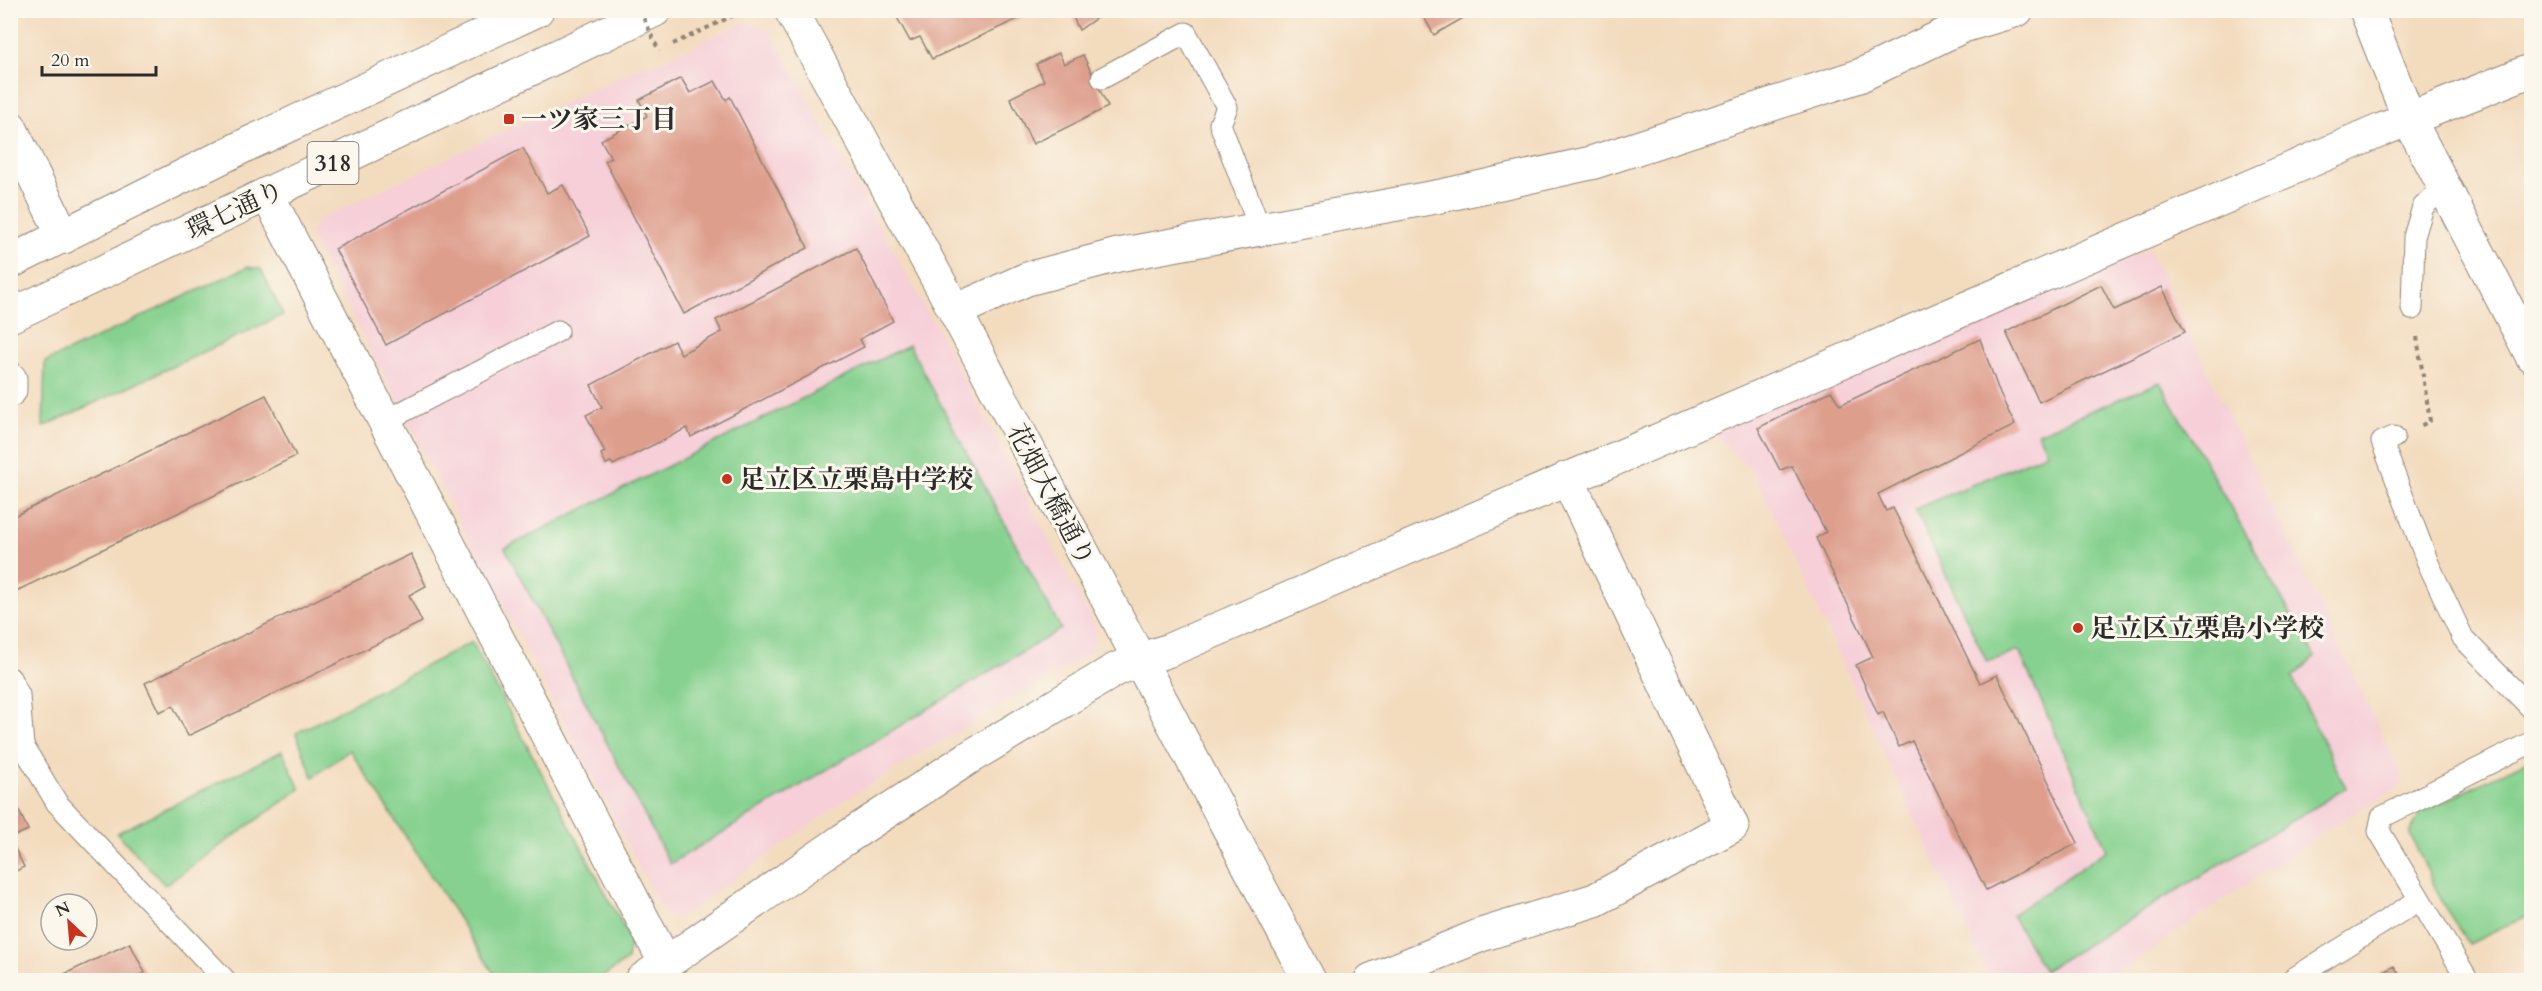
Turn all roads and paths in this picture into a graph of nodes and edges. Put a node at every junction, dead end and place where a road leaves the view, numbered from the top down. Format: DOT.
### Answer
graph roads {
  1 [pos="537,10"];
  2 [pos="640,10"];
  3 [pos="656,10"];
  4 [pos="791,10"];
  5 [pos="2017,10"];
  6 [pos="2366,10"];
  7 [pos="743,11"];
  8 [pos="1102,78"];
  9 [pos="2528,80"];
  10 [pos="2409,119"];
  11 [pos="10,127"];
  12 [pos="2443,188"];
  13 [pos="267,194"];
  14 [pos="1260,229"];
  15 [pos="64,237"];
  16 [pos="10,262"];
  17 [pos="2412,309"];
  18 [pos="955,311"];
  19 [pos="10,316"];
  20 [pos="558,331"];
  21 [pos="2532,356"];
  22 [pos="10,380"];
  23 [pos="10,390"];
  24 [pos="385,421"];
  25 [pos="2394,436"];
  26 [pos="1567,478"];
  27 [pos="1138,660"];
  28 [pos="10,678"];
  29 [pos="2532,709"];
  30 [pos="2532,742"];
  31 [pos="2419,900"];
  32 [pos="654,972"];
  33 [pos="225,981"];
  34 [pos="1309,981"];
  35 [pos="1371,981"];
  36 [pos="2291,981"];
  37 [pos="2468,981"];
  1 -- 15 [label="street, 環七通り / 318"];
  2 -- 7 [label="path, bridge"];
  3 -- 13 [label="street, 環七通り / 318"];
  4 -- 18 [label="street, 花畑大橋通り"];
  5 -- 14 [label="street"];
  6 -- 10 [label="street"];
  8 -- 14 [label="lane"];
  9 -- 10 [label="street"];
  10 -- 12 [label="street"];
  10 -- 26 [label="street"];
  11 -- 15 [label="street"];
  12 -- 17 [label="lane"];
  12 -- 21 [label="street"];
  13 -- 19 [label="street, 環七通り / 318"];
  13 -- 24 [label="street"];
  14 -- 18 [label="street"];
  15 -- 16 [label="street, 環七通り / 318"];
  17 -- 25 [label="path"];
  18 -- 27 [label="street, 花畑大橋通り"];
  20 -- 24 [label="lane"];
  22 -- 23 [label="street"];
  24 -- 32 [label="street"];
  25 -- 29 [label="lane"];
  26 -- 27 [label="street"];
  26 -- 35 [label="street"];
  27 -- 32 [label="street"];
  27 -- 34 [label="street, 花畑大橋通り"];
  28 -- 33 [label="lane"];
  30 -- 31 [label="lane"];
  31 -- 36 [label="lane"];
  31 -- 37 [label="lane"];
}
